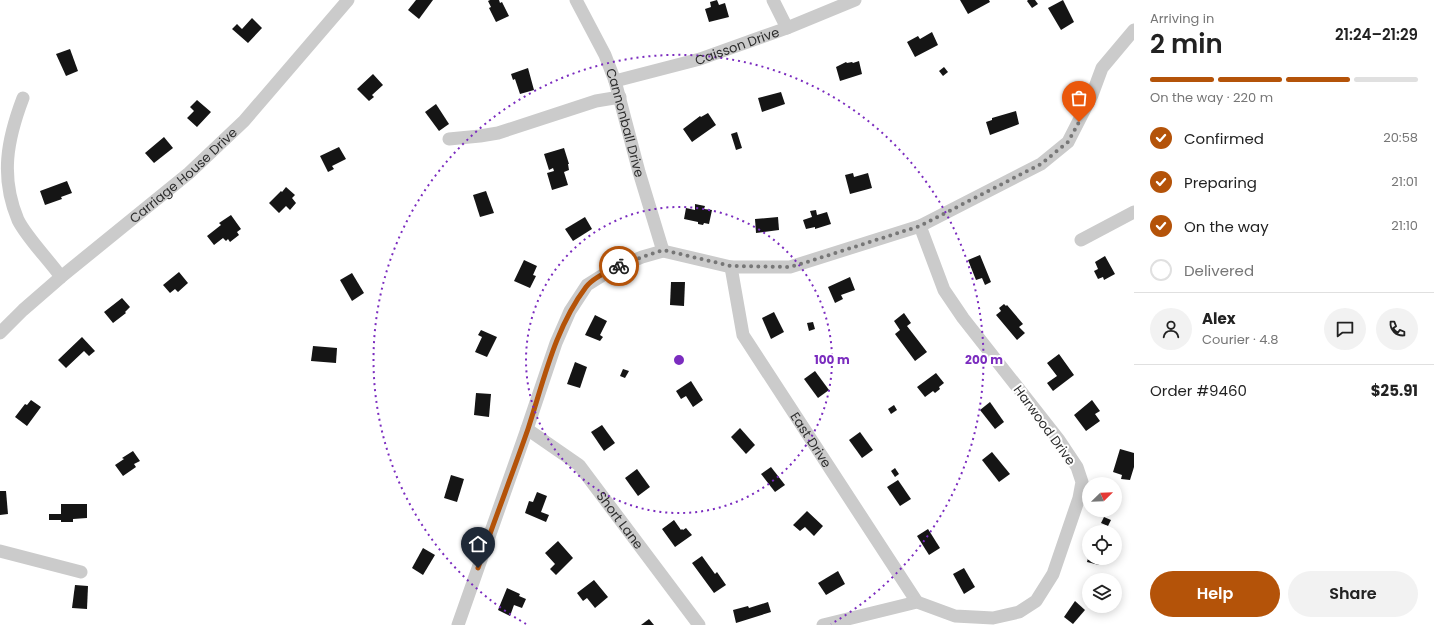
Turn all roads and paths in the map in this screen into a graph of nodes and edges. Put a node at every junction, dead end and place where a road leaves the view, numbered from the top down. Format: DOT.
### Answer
graph roads {
  1 [pos="348,0"];
  2 [pos="576,0"];
  3 [pos="773,0"];
  4 [pos="856,0"];
  5 [pos="787,28"];
  6 [pos="1134,30"];
  7 [pos="616,81"];
  8 [pos="620,97"];
  9 [pos="23,98"];
  10 [pos="450,139"];
  11 [pos="1134,212"];
  12 [pos="920,226"];
  13 [pos="1081,240"];
  14 [pos="663,250"];
  15 [pos="731,266"];
  16 [pos="61,277"];
  17 [pos="0,333"];
  18 [pos="528,429"];
  19 [pos="0,551"];
  20 [pos="81,572"];
  21 [pos="917,602"];
  22 [pos="458,625"];
  23 [pos="699,625"];
  24 [pos="823,625"];
  1 -- 16 [label="street, Carriage House Drive"];
  2 -- 7 [label="street, Cannonball Drive"];
  3 -- 5 [label="street"];
  4 -- 5 [label="street, Caisson Drive"];
  5 -- 7 [label="street, Caisson Drive"];
  6 -- 12 [label="street"];
  7 -- 8 [label="street, Cannonball Drive"];
  8 -- 10 [label="street"];
  8 -- 14 [label="street, Cannonball Drive"];
  9 -- 16 [label="street"];
  11 -- 13 [label="street"];
  12 -- 15 [label="street"];
  12 -- 21 [label="street, Harwood Drive"];
  14 -- 15 [label="street"];
  14 -- 18 [label="street"];
  15 -- 21 [label="street, East Drive"];
  16 -- 17 [label="street, Carriage House Drive"];
  18 -- 22 [label="street"];
  18 -- 23 [label="street, Short Lane"];
  19 -- 20 [label="street"];
  21 -- 24 [label="street"];
}
